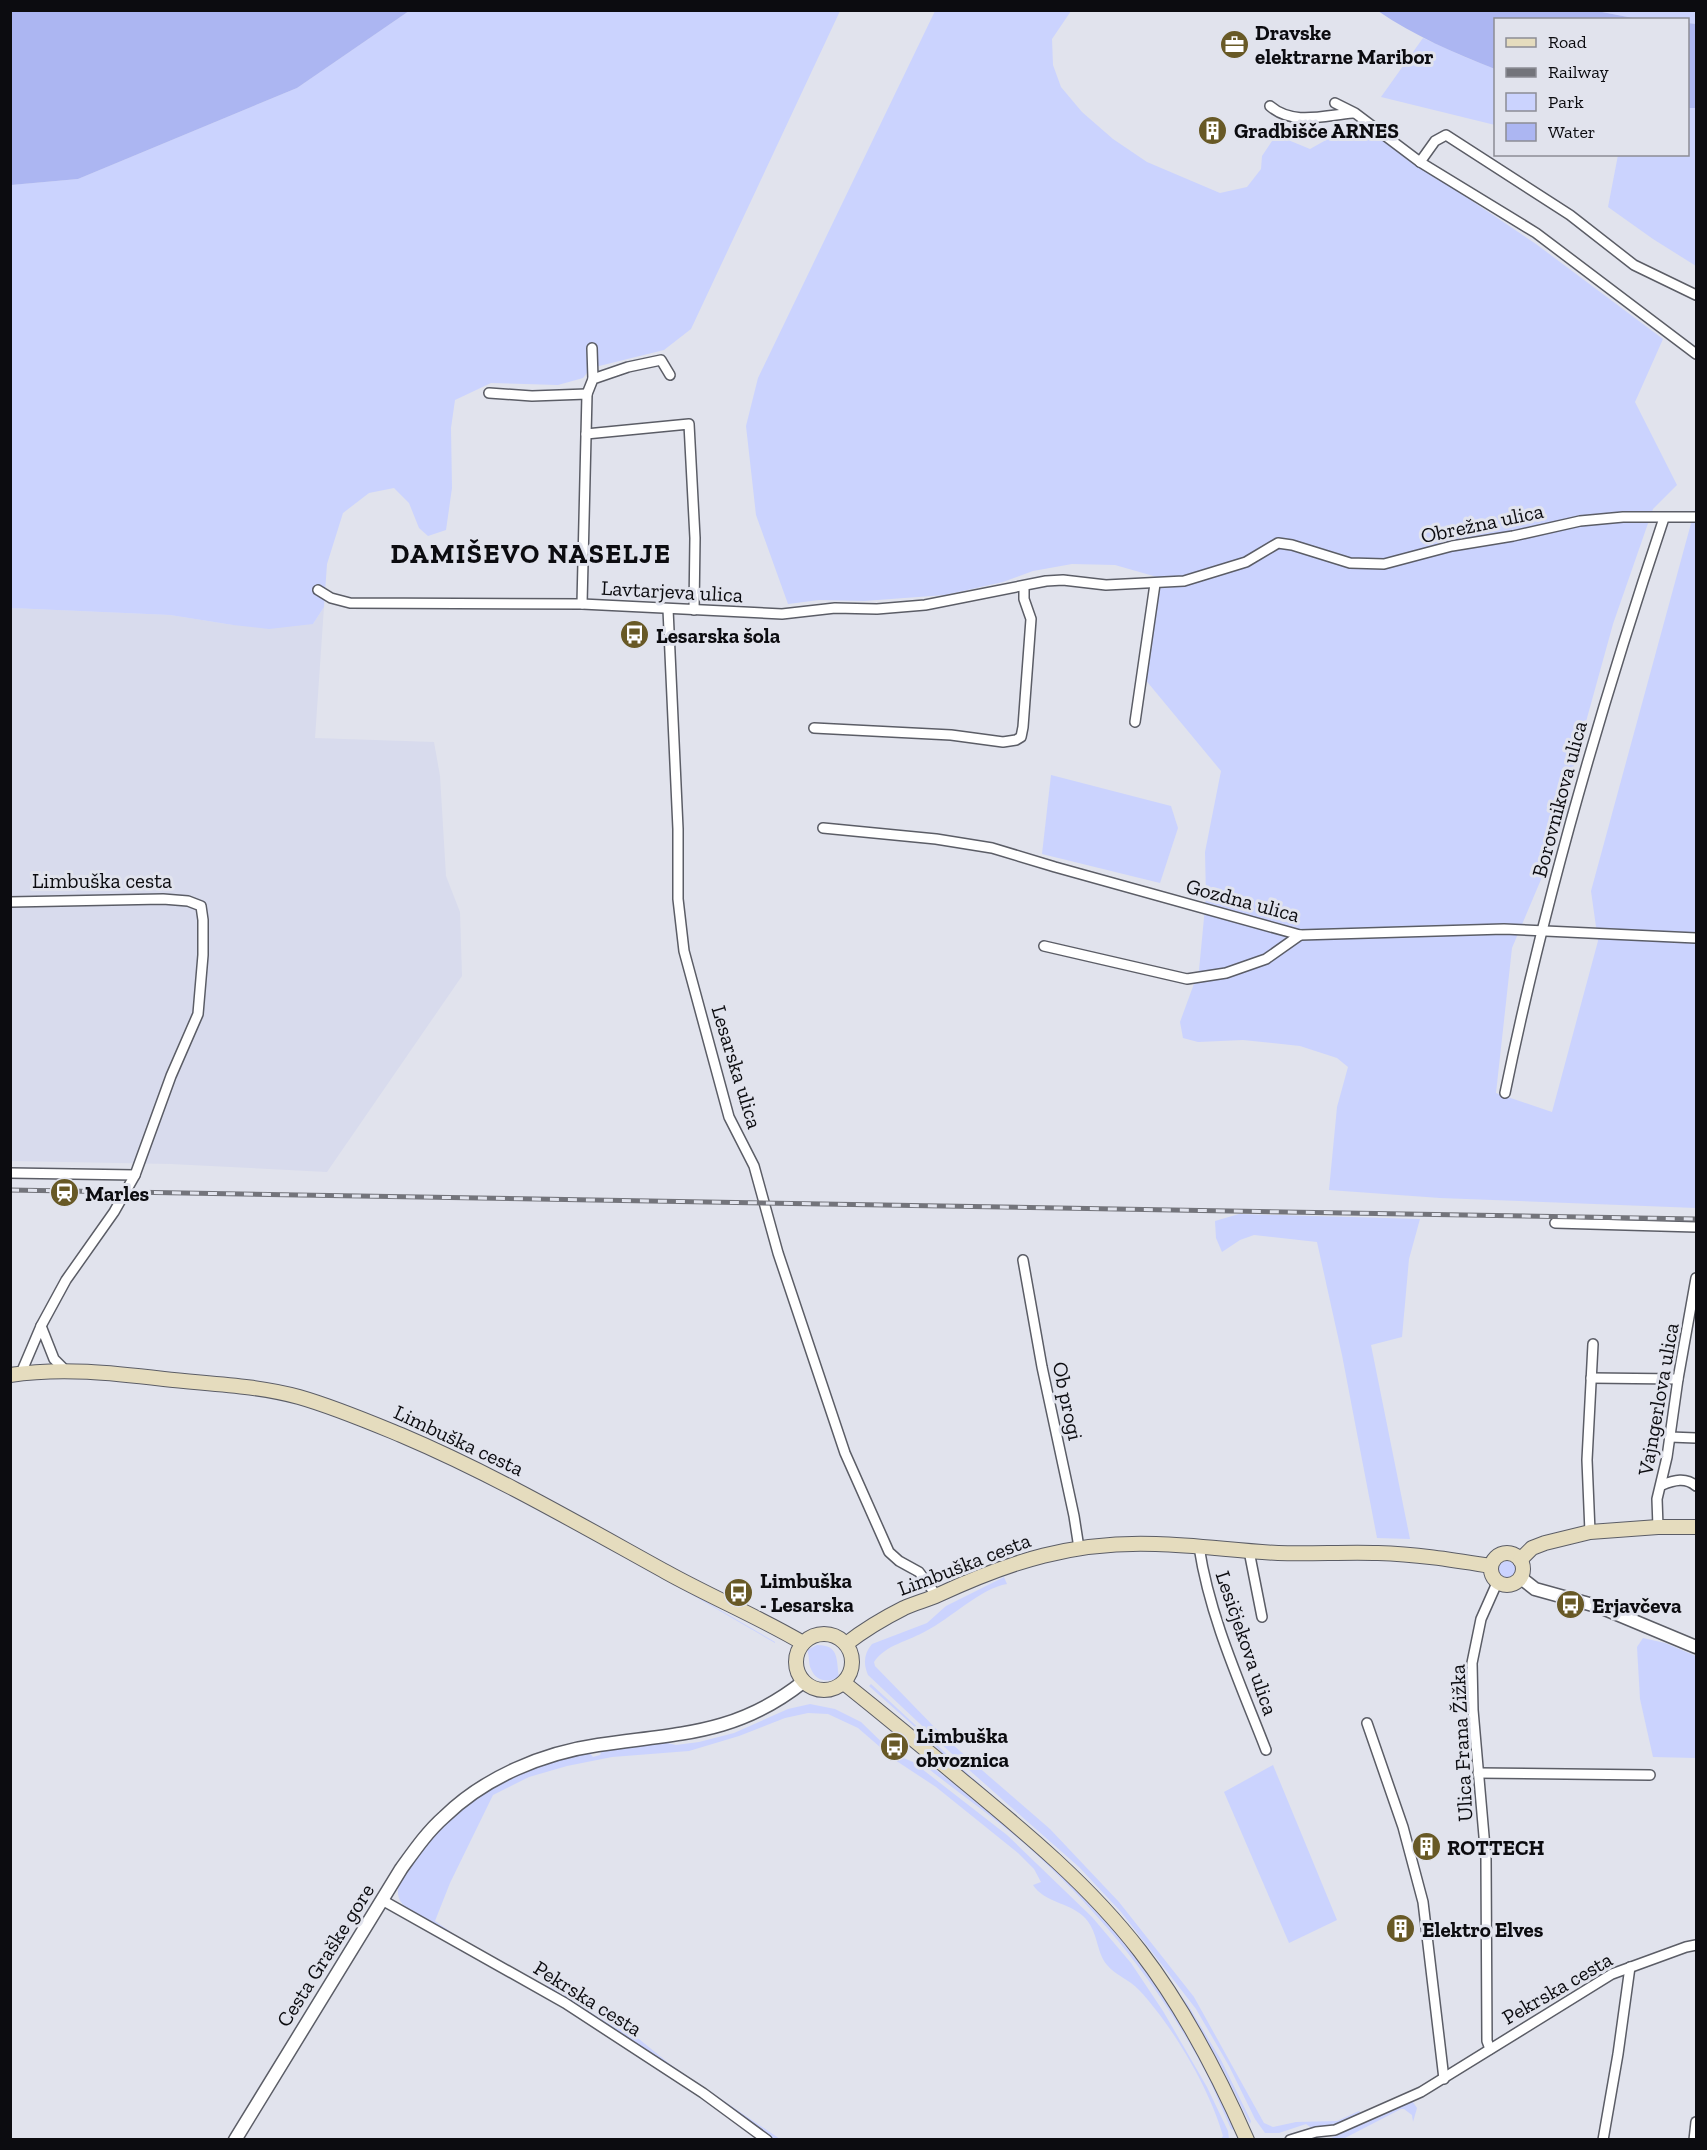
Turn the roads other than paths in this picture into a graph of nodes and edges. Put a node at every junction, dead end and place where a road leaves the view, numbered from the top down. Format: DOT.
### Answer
graph roads {
  1 [pos="1335,103"];
  2 [pos="1270,106"];
  3 [pos="1355,112"];
  4 [pos="1420,162"];
  5 [pos="1696,295"];
  6 [pos="592,348"];
  7 [pos="1696,354"];
  8 [pos="670,375"];
  9 [pos="593,379"];
  10 [pos="489,393"];
  11 [pos="587,394"];
  12 [pos="586,434"];
  13 [pos="1696,517"];
  14 [pos="1664,518"];
  15 [pos="1278,543"];
  16 [pos="1155,584"];
  17 [pos="1024,585"];
  18 [pos="318,590"];
  19 [pos="582,604"];
  20 [pos="668,609"];
  21 [pos="694,610"];
  22 [pos="1135,722"];
  23 [pos="814,728"];
  24 [pos="824,828"];
  25 [pos="10,902"];
  26 [pos="1543,931"];
  27 [pos="1300,935"];
  28 [pos="1696,938"];
  29 [pos="1044,946"];
  30 [pos="1505,1093"];
  31 [pos="10,1173"];
  32 [pos="135,1175"];
  33 [pos="1555,1223"];
  34 [pos="1696,1227"];
  35 [pos="1023,1260"];
  36 [pos="1696,1278"];
  37 [pos="41,1326"];
  38 [pos="1593,1344"];
  39 [pos="65,1370"];
  40 [pos="16,1374"];
  41 [pos="1591,1378"];
  42 [pos="1678,1379"];
  43 [pos="1670,1437"];
  44 [pos="1696,1438"];
  45 [pos="1662,1485"];
  46 [pos="1696,1486"];
  47 [pos="1658,1527"];
  48 [pos="1696,1527"];
  49 [pos="1590,1532"];
  50 [pos="1199,1547"];
  51 [pos="1079,1548"];
  52 [pos="1249,1551"];
  53 [pos="1521,1560"];
  54 [pos="1491,1566"];
  55 [pos="1521,1578"];
  56 [pos="1497,1583"];
  57 [pos="937,1596"];
  58 [pos="1262,1617"];
  59 [pos="803,1643"];
  60 [pos="846,1644"];
  61 [pos="1696,1647"];
  62 [pos="804,1682"];
  63 [pos="844,1683"];
  64 [pos="1367,1723"];
  65 [pos="1266,1750"];
  66 [pos="1478,1773"];
  67 [pos="1650,1775"];
  68 [pos="382,1900"];
  69 [pos="1696,1945"];
  70 [pos="1630,1967"];
  71 [pos="1490,2049"];
  72 [pos="1444,2079"];
  73 [pos="1696,2122"];
  74 [pos="1317,2136"];
  75 [pos="235,2139"];
  76 [pos="767,2139"];
  77 [pos="1247,2139"];
  78 [pos="1290,2139"];
  79 [pos="1603,2139"];
  80 [pos="1694,2139"];
  1 -- 3 [label="street"];
  2 -- 3 [label="street"];
  3 -- 4 [label="street"];
  4 -- 5 [label="street"];
  4 -- 7 [label="street"];
  6 -- 9 [label="street"];
  8 -- 9 [label="street"];
  9 -- 11 [label="street"];
  10 -- 11 [label="street"];
  11 -- 12 [label="street"];
  12 -- 19 [label="street"];
  12 -- 21 [label="street"];
  13 -- 14 [label="street, Obrežna ulica"];
  14 -- 15 [label="street, Obrežna ulica"];
  14 -- 26 [label="street, Borovnikova ulica"];
  15 -- 16 [label="street, Lavtarjeva ulica"];
  16 -- 17 [label="street, Lavtarjeva ulica"];
  16 -- 22 [label="street"];
  17 -- 21 [label="street, Lavtarjeva ulica"];
  17 -- 23 [label="street"];
  18 -- 19 [label="street, Lavtarjeva ulica"];
  19 -- 20 [label="street, Lavtarjeva ulica"];
  20 -- 21 [label="street, Lavtarjeva ulica"];
  20 -- 57 [label="street, Lesarska ulica"];
  24 -- 27 [label="street, Gozdna ulica"];
  25 -- 32 [label="street, Limbuška cesta"];
  26 -- 27 [label="street, Gozdna ulica"];
  26 -- 28 [label="street, Gozdna ulica"];
  26 -- 30 [label="street, Borovnikova ulica"];
  27 -- 29 [label="street"];
  31 -- 32 [label="street"];
  32 -- 37 [label="street, Limbuška cesta"];
  33 -- 34 [label="street"];
  35 -- 51 [label="street, Ob progi"];
  36 -- 42 [label="street, Vajngerlova ulica"];
  37 -- 39 [label="street"];
  37 -- 40 [label="street, Limbuška cesta"];
  38 -- 41 [label="street"];
  39 -- 40 [label="main road, Limbuška cesta"];
  39 -- 59 [label="main road, Limbuška cesta"];
  41 -- 42 [label="street"];
  41 -- 49 [label="street"];
  42 -- 43 [label="street, Vajngerlova ulica"];
  43 -- 44 [label="street"];
  43 -- 45 [label="street, Vajngerlova ulica"];
  45 -- 46 [label="street"];
  45 -- 47 [label="street, Vajngerlova ulica"];
  47 -- 48 [label="main road"];
  47 -- 49 [label="main road"];
  49 -- 53 [label="main road"];
  50 -- 51 [label="main road, Limbuška cesta"];
  50 -- 52 [label="main road, Limbuška cesta"];
  50 -- 65 [label="street, Lesičjekova ulica"];
  51 -- 57 [label="main road, Limbuška cesta"];
  52 -- 54 [label="main road, Limbuška cesta"];
  52 -- 58 [label="street"];
  53 -- 54 [label="main road"];
  53 -- 55 [label="main road"];
  54 -- 56 [label="main road"];
  55 -- 56 [label="main road"];
  55 -- 61 [label="street"];
  56 -- 66 [label="street, Ulica Frana Žižka"];
  57 -- 60 [label="main road, Limbuška cesta"];
  59 -- 60 [label="main road"];
  59 -- 62 [label="main road"];
  60 -- 63 [label="main road"];
  62 -- 63 [label="main road"];
  62 -- 68 [label="street, Cesta Graške gore"];
  63 -- 77 [label="main road"];
  64 -- 72 [label="street"];
  66 -- 67 [label="street"];
  66 -- 71 [label="street, Ulica Frana Žižka"];
  68 -- 75 [label="street, Cesta Graške gore"];
  68 -- 76 [label="street, Pekrska cesta"];
  69 -- 70 [label="street, Pekrska cesta"];
  70 -- 71 [label="street, Pekrska cesta"];
  70 -- 79 [label="street"];
  71 -- 72 [label="street, Pekrska cesta"];
  72 -- 74 [label="street, Pekrska cesta"];
  73 -- 80 [label="street"];
  74 -- 78 [label="street, Pekrska cesta"];
}
